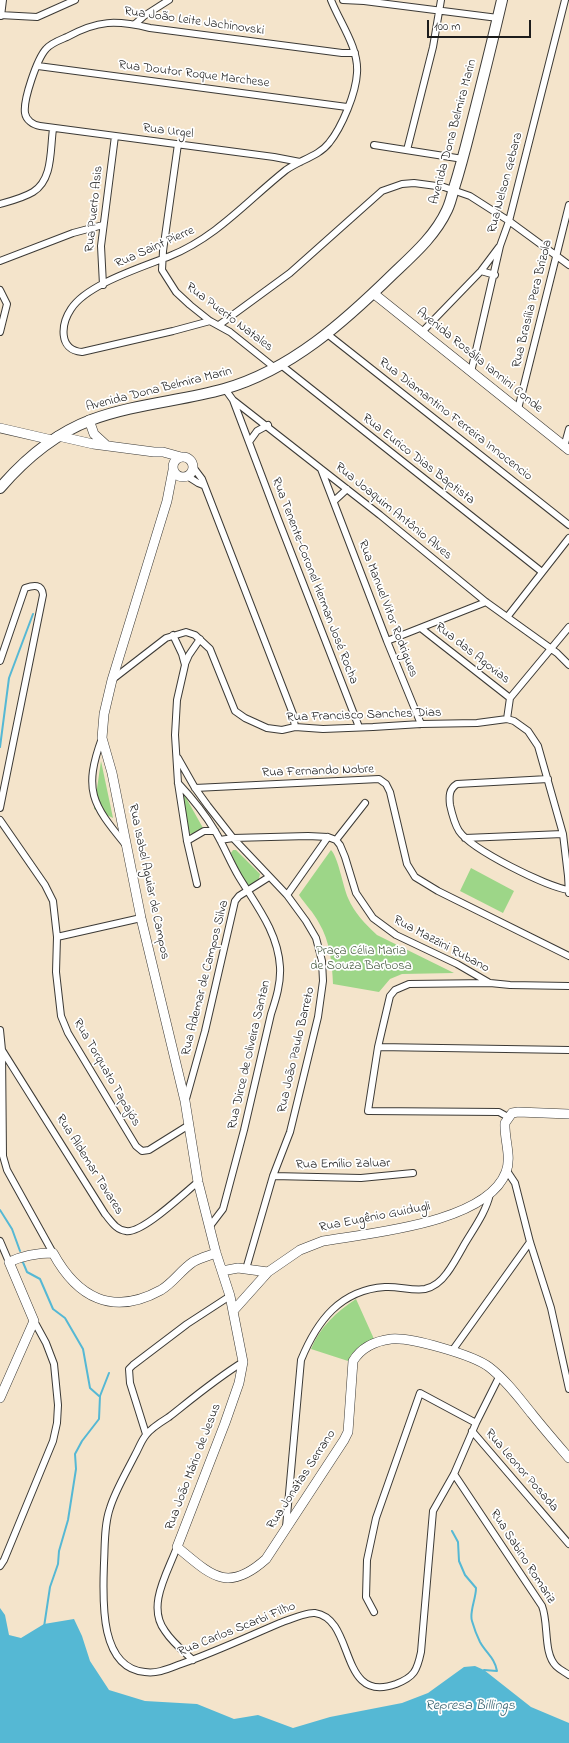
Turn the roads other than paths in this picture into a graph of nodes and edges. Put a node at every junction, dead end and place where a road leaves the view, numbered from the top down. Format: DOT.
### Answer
graph roads {
  1 [pos="3,0"];
  2 [pos="75,0"];
  3 [pos="169,0"];
  4 [pos="331,0"];
  5 [pos="343,0"];
  6 [pos="364,0"];
  7 [pos="441,0"];
  8 [pos="502,0"];
  9 [pos="565,0"];
  10 [pos="439,10"];
  11 [pos="1,15"];
  12 [pos="498,18"];
  13 [pos="135,24"];
  14 [pos="354,53"];
  15 [pos="38,66"];
  16 [pos="348,107"];
  17 [pos="34,124"];
  18 [pos="53,128"];
  19 [pos="115,136"];
  20 [pos="178,144"];
  21 [pos="374,145"];
  22 [pos="407,150"];
  23 [pos="463,159"];
  24 [pos="300,162"];
  25 [pos="454,190"];
  26 [pos="0,204"];
  27 [pos="569,205"];
  28 [pos="509,222"];
  29 [pos="103,225"];
  30 [pos="500,246"];
  31 [pos="556,256"];
  32 [pos="162,259"];
  33 [pos="0,261"];
  34 [pos="569,265"];
  35 [pos="481,271"];
  36 [pos="495,275"];
  37 [pos="102,285"];
  38 [pos="0,290"];
  39 [pos="373,293"];
  40 [pos="210,321"];
  41 [pos="219,325"];
  42 [pos="0,332"];
  43 [pos="422,332"];
  44 [pos="326,333"];
  45 [pos="278,366"];
  46 [pos="471,372"];
  47 [pos="225,389"];
  48 [pos="234,400"];
  49 [pos="518,409"];
  50 [pos="89,420"];
  51 [pos="268,426"];
  52 [pos="0,428"];
  53 [pos="569,429"];
  54 [pos="55,438"];
  55 [pos="249,442"];
  56 [pos="108,445"];
  57 [pos="567,448"];
  58 [pos="154,452"];
  59 [pos="181,457"];
  60 [pos="173,467"];
  61 [pos="192,467"];
  62 [pos="321,468"];
  63 [pos="184,477"];
  64 [pos="203,484"];
  65 [pos="0,488"];
  66 [pos="347,489"];
  67 [pos="334,501"];
  68 [pos="167,502"];
  69 [pos="569,525"];
  70 [pos="569,538"];
  71 [pos="542,572"];
  72 [pos="486,602"];
  73 [pos="508,616"];
  74 [pos="569,627"];
  75 [pos="422,628"];
  76 [pos="173,635"];
  77 [pos="200,639"];
  78 [pos="387,641"];
  79 [pos="551,648"];
  80 [pos="0,661"];
  81 [pos="185,665"];
  82 [pos="569,665"];
  83 [pos="112,680"];
  84 [pos="510,698"];
  85 [pos="507,719"];
  86 [pos="421,724"];
  87 [pos="295,727"];
  88 [pos="359,727"];
  89 [pos="102,738"];
  90 [pos="178,758"];
  91 [pos="548,779"];
  92 [pos="178,783"];
  93 [pos="195,788"];
  94 [pos="365,803"];
  95 [pos="0,808"];
  96 [pos="0,820"];
  97 [pos="215,831"];
  98 [pos="562,834"];
  99 [pos="328,837"];
  100 [pos="233,838"];
  101 [pos="465,838"];
  102 [pos="220,840"];
  103 [pos="336,840"];
  104 [pos="187,841"];
  105 [pos="125,844"];
  106 [pos="569,876"];
  107 [pos="269,877"];
  108 [pos="197,884"];
  109 [pos="248,891"];
  110 [pos="569,891"];
  111 [pos="287,895"];
  112 [pos="141,918"];
  113 [pos="57,938"];
  114 [pos="569,956"];
  115 [pos="490,983"];
  116 [pos="569,986"];
  117 [pos="0,1030"];
  118 [pos="378,1048"];
  119 [pos="2,1050"];
  120 [pos="569,1050"];
  121 [pos="185,1101"];
  122 [pos="569,1114"];
  123 [pos="508,1117"];
  124 [pos="189,1125"];
  125 [pos="507,1171"];
  126 [pos="413,1173"];
  127 [pos="273,1176"];
  128 [pos="198,1182"];
  129 [pos="490,1194"];
  130 [pos="210,1226"];
  131 [pos="0,1241"];
  132 [pos="530,1242"];
  133 [pos="53,1252"];
  134 [pos="216,1253"];
  135 [pos="9,1262"];
  136 [pos="246,1269"];
  137 [pos="222,1271"];
  138 [pos="268,1272"];
  139 [pos="230,1296"];
  140 [pos="234,1310"];
  141 [pos="34,1321"];
  142 [pos="452,1351"];
  143 [pos="243,1362"];
  144 [pos="500,1377"];
  145 [pos="569,1389"];
  146 [pos="0,1397"];
  147 [pos="476,1423"];
  148 [pos="472,1431"];
  149 [pos="146,1434"];
  150 [pos="569,1458"];
  151 [pos="454,1474"];
  152 [pos="286,1530"];
  153 [pos="569,1544"];
  154 [pos="177,1547"];
  155 [pos="0,1566"];
  156 [pos="374,1612"];
  157 [pos="193,1660"];
  158 [pos="569,1675"];
  1 -- 11 [label="street"];
  2 -- 11 [label="street"];
  3 -- 13 [label="street"];
  4 -- 14 [label="street, Rua Saint Pierre"];
  5 -- 6 [label="street"];
  6 -- 10 [label="street"];
  7 -- 10 [label="street"];
  8 -- 12 [label="main road, Avenida Dona Belmira Marin"];
  9 -- 28 [label="street, Rua Nelson Gebara"];
  10 -- 12 [label="street"];
  10 -- 22 [label="street"];
  12 -- 23 [label="main road, Avenida Dona Belmira Marin"];
  13 -- 14 [label="street, Rua João Leite Jachinovski"];
  13 -- 15 [label="street, Rua João Leite Jachinovski"];
  14 -- 16 [label="street, Rua Saint Pierre"];
  15 -- 16 [label="street, Rua Doutor Roque Marchese"];
  15 -- 17 [label="street, Rua João Leite Jachinovski"];
  16 -- 24 [label="street, Rua Saint Pierre"];
  17 -- 18 [label="street, Rua Urgel"];
  18 -- 19 [label="street, Rua Urgel"];
  18 -- 26 [label="street"];
  19 -- 20 [label="street, Rua Urgel"];
  19 -- 29 [label="street, Rua Puerto Asis"];
  20 -- 24 [label="street, Rua Urgel"];
  20 -- 32 [label="street, Rua Puerto Natales"];
  21 -- 22 [label="street"];
  22 -- 23 [label="street"];
  23 -- 25 [label="main road, Avenida Dona Belmira Marin"];
  24 -- 32 [label="street, Rua Saint Pierre"];
  25 -- 28 [label="street"];
  25 -- 39 [label="main road, Avenida Dona Belmira Marin"];
  25 -- 41 [label="street"];
  27 -- 31 [label="street, Rua Brasília Pera Brizola"];
  28 -- 30 [label="street, Rua Nelson Gebara"];
  28 -- 31 [label="street"];
  29 -- 33 [label="street"];
  29 -- 37 [label="street, Rua Puerto Asis"];
  30 -- 35 [label="street"];
  30 -- 36 [label="street, Rua Nelson Gebara"];
  31 -- 34 [label="street"];
  31 -- 49 [label="street, Rua Brasília Pera Brizola"];
  32 -- 37 [label="street, Rua Saint Pierre"];
  32 -- 40 [label="street, Rua Puerto Natales"];
  35 -- 36 [label="street"];
  35 -- 43 [label="street"];
  36 -- 46 [label="street, Rua Nelson Gebara"];
  37 -- 40 [label="street, Rua Saint Pierre"];
  38 -- 42 [label="street"];
  39 -- 43 [label="street, Avenida Rosália Iannini Conde"];
  39 -- 44 [label="main road, Avenida Dona Belmira Marin"];
  40 -- 41 [label="street, Rua Puerto Natales"];
  41 -- 45 [label="street, Rua Puerto Natales"];
  43 -- 46 [label="street, Avenida Rosália Iannini Conde"];
  44 -- 45 [label="main road, Avenida Dona Belmira Marin"];
  44 -- 69 [label="street, Rua Diamantino Ferreira Innocencio"];
  45 -- 47 [label="main road, Avenida Dona Belmira Marin"];
  45 -- 71 [label="street, Rua Eurico Dias Baptista"];
  46 -- 49 [label="street, Avenida Rosália Iannini Conde"];
  47 -- 48 [label="street, Rua Joaquim Antônio Alves"];
  47 -- 50 [label="main road, Avenida Dona Belmira Marin"];
  48 -- 51 [label="street, Rua Joaquim Antônio Alves"];
  48 -- 55 [label="street, Rua Tenente-Coronel Herman José Rocha"];
  49 -- 57 [label="street, Avenida Rosália Iannini Conde"];
  50 -- 54 [label="main road, Avenida Dona Belmira Marin"];
  50 -- 56 [label="street"];
  51 -- 55 [label="street"];
  51 -- 62 [label="street, Rua Joaquim Antônio Alves"];
  52 -- 54 [label="street"];
  53 -- 57 [label="street"];
  54 -- 56 [label="street"];
  54 -- 65 [label="main road, Avenida Dona Belmira Marin"];
  55 -- 88 [label="street, Rua Tenente-Coronel Herman José Rocha"];
  56 -- 58 [label="street"];
  58 -- 59 [label="street"];
  58 -- 60 [label="street"];
  59 -- 60 [label="street"];
  59 -- 61 [label="street"];
  60 -- 63 [label="street"];
  60 -- 68 [label="street, Rua Isabel Aguiar de Campos"];
  61 -- 63 [label="street"];
  61 -- 64 [label="street"];
  62 -- 66 [label="street, Rua Joaquim Antônio Alves"];
  62 -- 67 [label="street, Rua Manuel Vitor Rodrigues"];
  63 -- 64 [label="street"];
  63 -- 68 [label="street, Rua Isabel Aguiar de Campos"];
  64 -- 87 [label="street"];
  66 -- 67 [label="street"];
  66 -- 72 [label="street, Rua Joaquim Antônio Alves"];
  67 -- 78 [label="street, Rua Manuel Vitor Rodrigues"];
  68 -- 83 [label="street, Rua Isabel Aguiar de Campos"];
  70 -- 71 [label="street"];
  71 -- 73 [label="street"];
  72 -- 73 [label="street, Rua Joaquim Antônio Alves"];
  72 -- 75 [label="street"];
  73 -- 79 [label="street, Rua Joaquim Antônio Alves"];
  74 -- 79 [label="street"];
  75 -- 78 [label="street"];
  75 -- 84 [label="street, Rua das Agovias"];
  76 -- 77 [label="street"];
  76 -- 81 [label="street"];
  76 -- 83 [label="street"];
  77 -- 81 [label="street"];
  77 -- 87 [label="street, Rua Francisco Sanches Dias"];
  78 -- 86 [label="street, Rua Manuel Vitor Rodrigues"];
  79 -- 82 [label="street, Rua Joaquim Antônio Alves"];
  79 -- 84 [label="street"];
  80 -- 95 [label="street"];
  81 -- 90 [label="street"];
  83 -- 89 [label="street, Rua Isabel Aguiar de Campos"];
  84 -- 85 [label="street, Rua das Agovias"];
  85 -- 86 [label="street, Rua Francisco Sanches Dias"];
  85 -- 91 [label="street"];
  86 -- 88 [label="street, Rua Francisco Sanches Dias"];
  87 -- 88 [label="street, Rua Francisco Sanches Dias"];
  89 -- 105 [label="street, Rua Isabel Aguiar de Campos"];
  89 -- 105 [label="street"];
  90 -- 92 [label="street"];
  90 -- 93 [label="street, Rua João Paulo Barreto"];
  91 -- 98 [label="street"];
  91 -- 101 [label="street"];
  92 -- 97 [label="street"];
  92 -- 104 [label="street"];
  93 -- 100 [label="street, Rua João Paulo Barreto"];
  93 -- 114 [label="street, Rua Fernando Nobre"];
  94 -- 103 [label="street"];
  96 -- 113 [label="street, Rua Torquato Tapajós"];
  97 -- 102 [label="street"];
  97 -- 104 [label="street"];
  98 -- 101 [label="street"];
  98 -- 106 [label="street"];
  99 -- 100 [label="street"];
  99 -- 103 [label="street"];
  99 -- 111 [label="street"];
  100 -- 102 [label="street"];
  100 -- 107 [label="street, Rua João Paulo Barreto"];
  101 -- 110 [label="street"];
  102 -- 109 [label="street"];
  103 -- 115 [label="street, Rua Mazzini Rubano"];
  104 -- 108 [label="street"];
  105 -- 112 [label="street, Rua Isabel Aguiar de Campos"];
  106 -- 110 [label="street"];
  107 -- 109 [label="street, Rua Ademar de Campos Silva"];
  107 -- 111 [label="street, Rua João Paulo Barreto"];
  109 -- 121 [label="street, Rua Ademar de Campos Silva"];
  109 -- 130 [label="street, Rua Dirce de Oliveira Santan"];
  111 -- 127 [label="street, Rua João Paulo Barreto"];
  112 -- 113 [label="street"];
  112 -- 121 [label="street, Rua Isabel Aguiar de Campos"];
  113 -- 124 [label="street, Rua Torquato Tapajós"];
  115 -- 116 [label="street"];
  115 -- 118 [label="street"];
  117 -- 119 [label="street"];
  118 -- 120 [label="street"];
  118 -- 123 [label="street"];
  119 -- 128 [label="street, Rua Aldemar Tavares"];
  119 -- 133 [label="street"];
  121 -- 124 [label="street, Rua Isabel Aguiar de Campos"];
  122 -- 123 [label="street"];
  123 -- 125 [label="street"];
  124 -- 128 [label="street, Rua Isabel Aguiar de Campos"];
  125 -- 129 [label="street"];
  125 -- 132 [label="street"];
  126 -- 127 [label="street, Rua Emílio Zaluar"];
  127 -- 136 [label="street, Rua João Paulo Barreto"];
  128 -- 130 [label="street, Rua Isabel Aguiar de Campos"];
  129 -- 138 [label="street, Rua Eugênio Guidugli"];
  129 -- 152 [label="street"];
  130 -- 134 [label="street, Rua Isabel Aguiar de Campos"];
  131 -- 135 [label="street"];
  132 -- 142 [label="street"];
  132 -- 145 [label="street"];
  133 -- 134 [label="street"];
  133 -- 135 [label="street"];
  134 -- 137 [label="street, Rua Isabel Aguiar de Campos"];
  135 -- 141 [label="street"];
  136 -- 137 [label="street"];
  136 -- 138 [label="street"];
  137 -- 139 [label="street, Rua João Mário de Jesus"];
  138 -- 140 [label="street, Rua Eugênio Guidugli"];
  139 -- 140 [label="street, Rua João Mário de Jesus"];
  139 -- 149 [label="street"];
  140 -- 143 [label="street, Rua João Mário de Jesus"];
  141 -- 146 [label="street"];
  141 -- 155 [label="street"];
  142 -- 144 [label="street, Rua Jonatas Serrano"];
  142 -- 152 [label="street, Rua Jonatas Serrano"];
  143 -- 149 [label="street, Rua Carlos Scarbi Filho"];
  143 -- 154 [label="street, Rua João Mário de Jesus"];
  144 -- 147 [label="street, Rua Carlos Scarbi Filho"];
  144 -- 150 [label="street, Rua Jonatas Serrano"];
  147 -- 148 [label="street, Rua Carlos Scarbi Filho"];
  147 -- 156 [label="street"];
  148 -- 151 [label="street, Rua Carlos Scarbi Filho"];
  148 -- 153 [label="street, Rua Leonor Posada"];
  149 -- 157 [label="street, Rua Carlos Scarbi Filho"];
  151 -- 157 [label="street, Rua Carlos Scarbi Filho"];
  151 -- 158 [label="street, Rua Sabino Romariz"];
  152 -- 154 [label="street, Rua Jonatas Serrano"];
  154 -- 157 [label="street, Rua João Mário de Jesus"];
}
